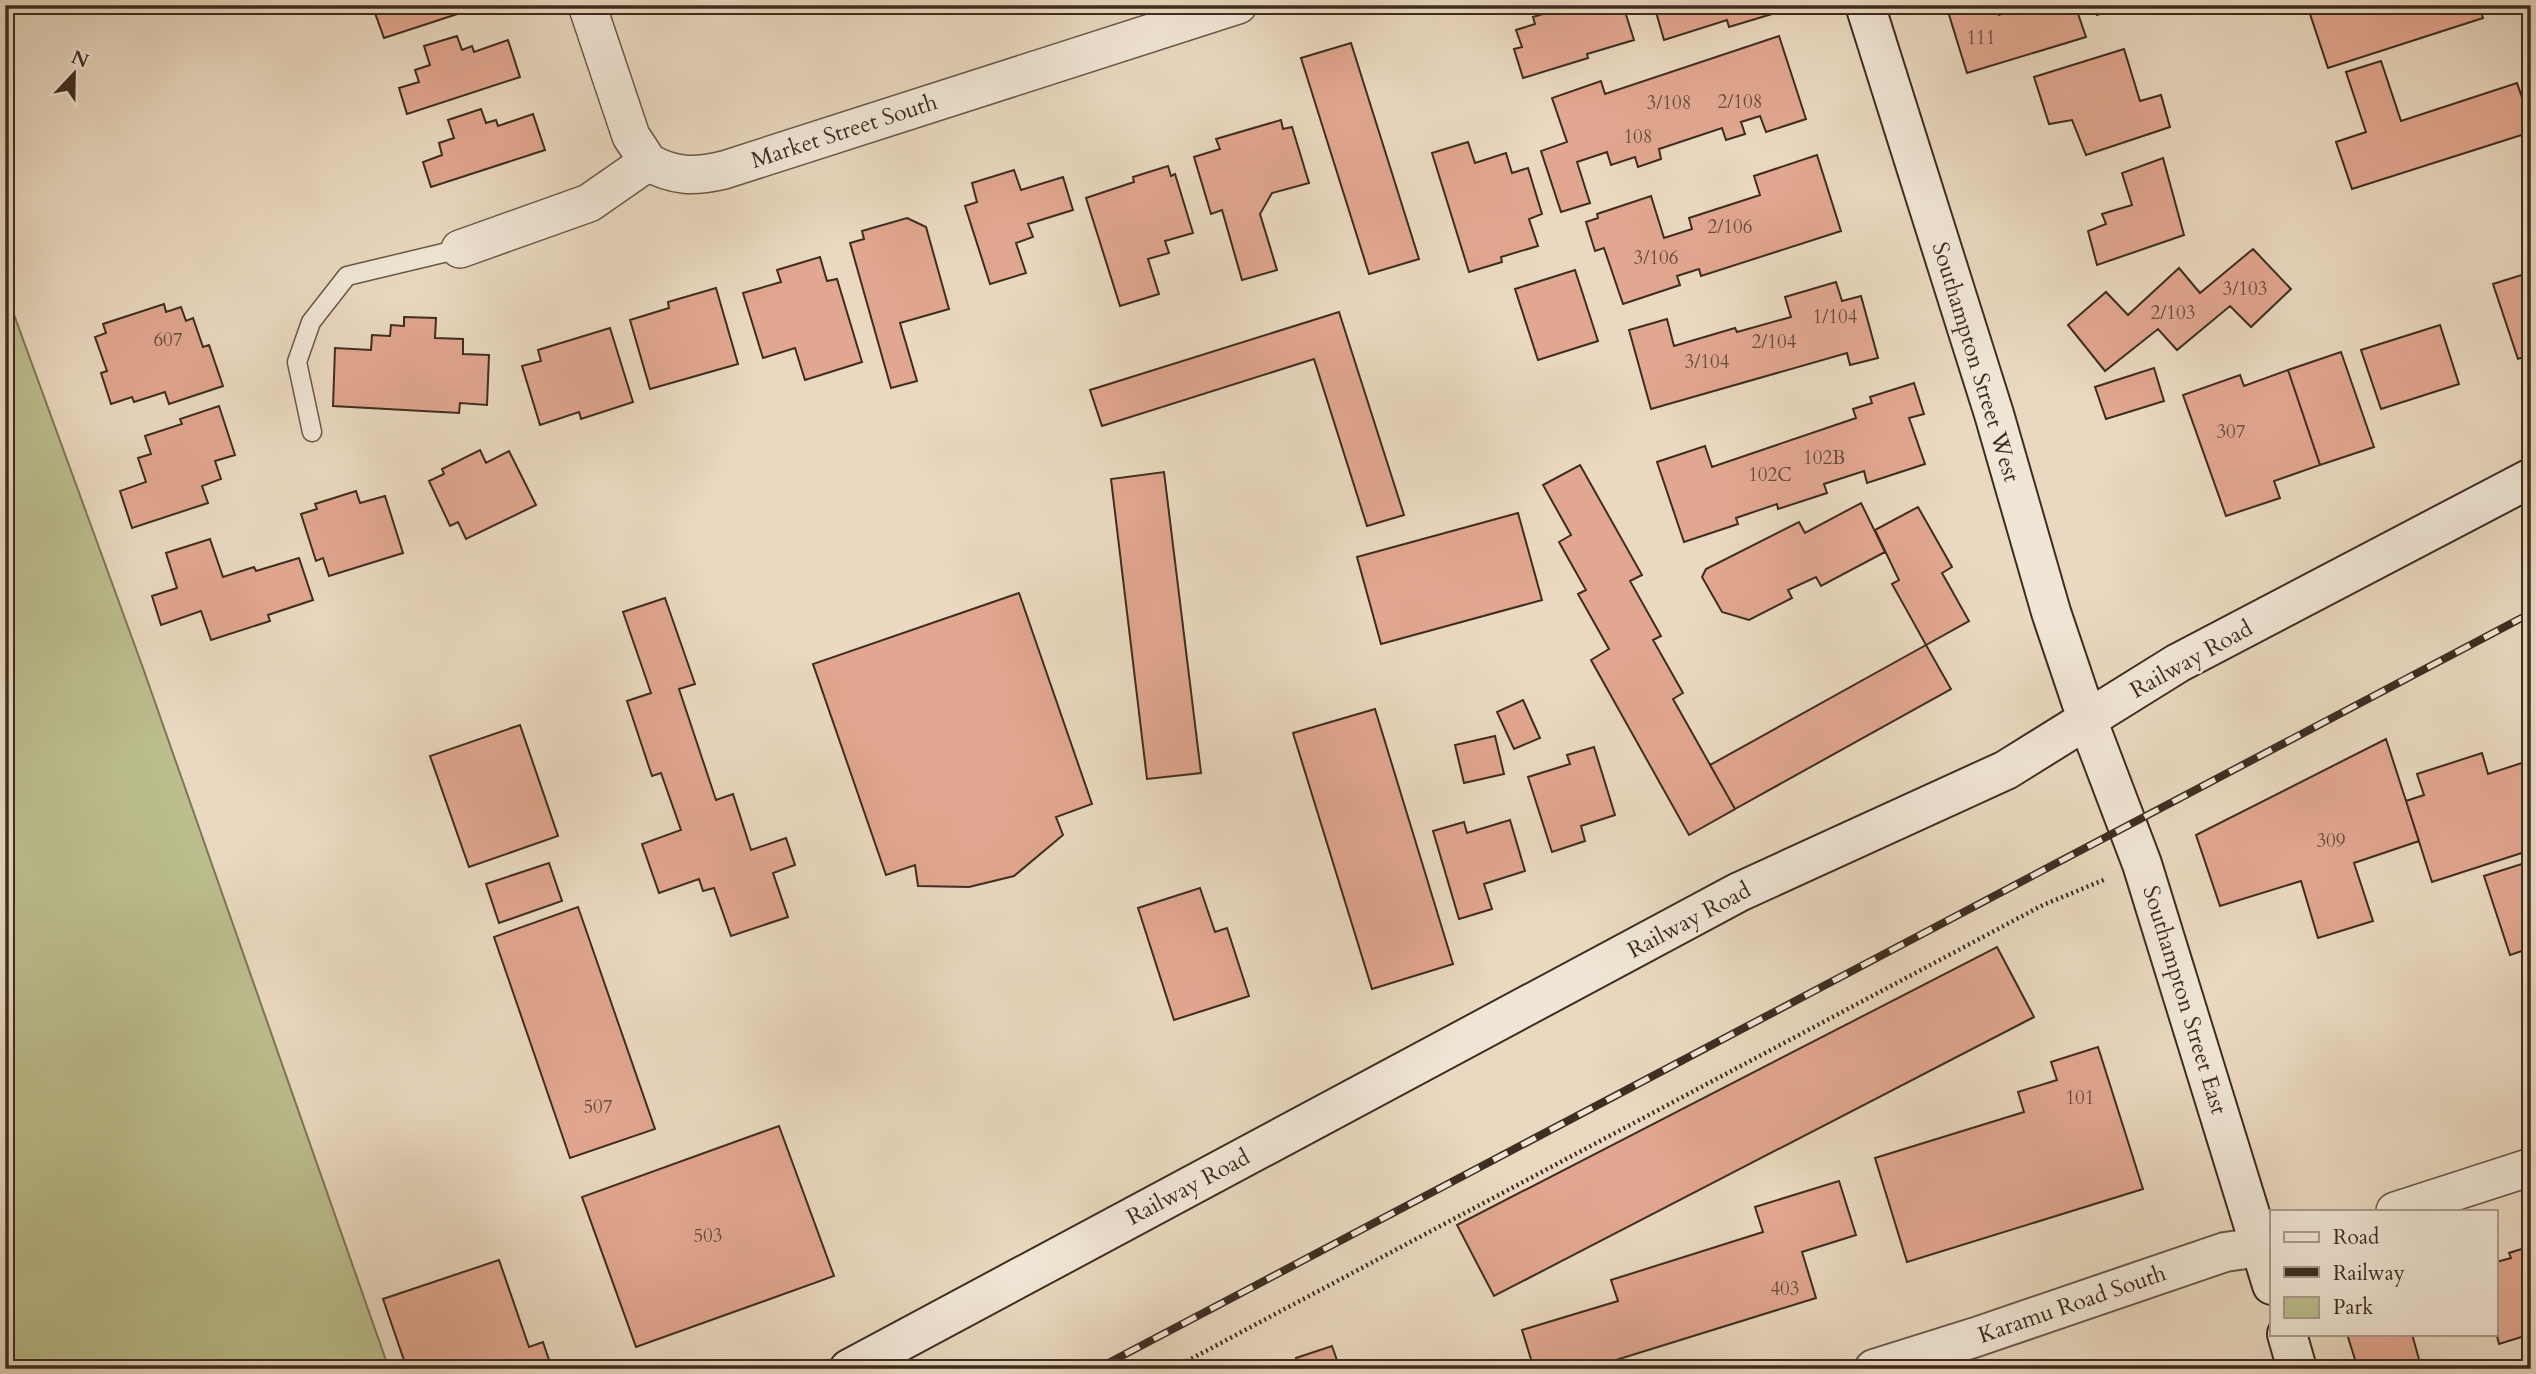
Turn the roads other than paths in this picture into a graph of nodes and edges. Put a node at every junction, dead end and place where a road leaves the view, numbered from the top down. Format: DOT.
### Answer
graph roads {
  1 [pos="587,5"];
  2 [pos="1866,5"];
  3 [pos="1217,8"];
  4 [pos="648,162"];
  5 [pos="460,249"];
  6 [pos="312,432"];
  7 [pos="2531,478"];
  8 [pos="2087,719"];
  9 [pos="2531,1167"];
  10 [pos="2398,1210"];
  11 [pos="2266,1247"];
  12 [pos="2270,1272"];
  13 [pos="2288,1336"];
  14 [pos="849,1369"];
  15 [pos="1874,1369"];
  16 [pos="2297,1369"];
  1 -- 4 [label="street"];
  2 -- 8 [label="main road, Southampton Street West"];
  3 -- 4 [label="street, Market Street South"];
  4 -- 5 [label="street"];
  5 -- 6 [label="lane"];
  7 -- 8 [label="main road, Railway Road"];
  8 -- 11 [label="main road, Southampton Street East"];
  8 -- 14 [label="main road, Railway Road"];
  9 -- 10 [label="street"];
  11 -- 12 [label="main road, Southampton Street East"];
  11 -- 15 [label="main road, Karamu Road South"];
  13 -- 16 [label="main road"];
}
